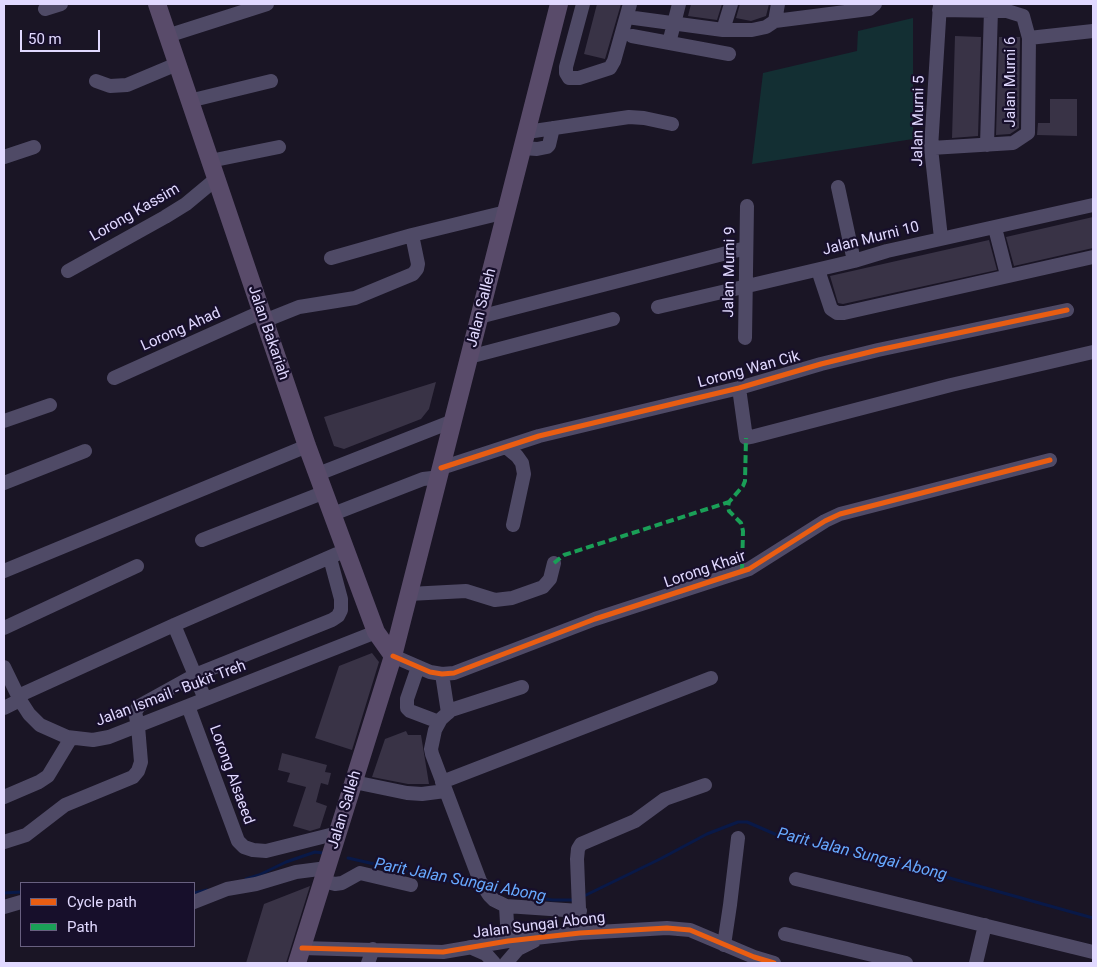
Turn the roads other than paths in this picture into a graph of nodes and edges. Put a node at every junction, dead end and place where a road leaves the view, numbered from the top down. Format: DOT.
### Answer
graph roads {
  1 [pos="61,4"];
  2 [pos="157,4"];
  3 [pos="267,4"];
  4 [pos="559,4"];
  5 [pos="583,4"];
  6 [pos="679,4"];
  7 [pos="731,4"];
  8 [pos="778,4"];
  9 [pos="875,4"];
  10 [pos="939,7"];
  11 [pos="45,9"];
  12 [pos="629,10"];
  13 [pos="991,10"];
  14 [pos="774,21"];
  15 [pos="673,23"];
  16 [pos="723,30"];
  17 [pos="1093,31"];
  18 [pos="167,36"];
  19 [pos="632,36"];
  20 [pos="1030,38"];
  21 [pos="669,43"];
  22 [pos="729,54"];
  23 [pos="177,64"];
  24 [pos="96,81"];
  25 [pos="271,81"];
  26 [pos="189,101"];
  27 [pos="672,124"];
  28 [pos="525,140"];
  29 [pos="987,145"];
  30 [pos="279,146"];
  31 [pos="34,147"];
  32 [pos="932,148"];
  33 [pos="4,156"];
  34 [pos="210,161"];
  35 [pos="216,179"];
  36 [pos="838,187"];
  37 [pos="1093,205"];
  38 [pos="748,206"];
  39 [pos="506,212"];
  40 [pos="996,228"];
  41 [pos="412,235"];
  42 [pos="941,238"];
  43 [pos="746,248"];
  44 [pos="1093,257"];
  45 [pos="331,258"];
  46 [pos="854,261"];
  47 [pos="818,270"];
  48 [pos="68,272"];
  49 [pos="1007,276"];
  50 [pos="746,286"];
  51 [pos="658,307"];
  52 [pos="1067,310"];
  53 [pos="263,317"];
  54 [pos="480,317"];
  55 [pos="613,318"];
  56 [pos="745,338"];
  57 [pos="1093,352"];
  58 [pos="469,357"];
  59 [pos="114,378"];
  60 [pos="739,388"];
  61 [pos="50,405"];
  62 [pos="4,421"];
  63 [pos="453,421"];
  64 [pos="307,446"];
  65 [pos="506,447"];
  66 [pos="85,451"];
  67 [pos="1050,460"];
  68 [pos="318,474"];
  69 [pos="440,474"];
  70 [pos="4,483"];
  71 [pos="325,492"];
  72 [pos="333,514"];
  73 [pos="513,525"];
  74 [pos="202,540"];
  75 [pos="346,550"];
  76 [pos="330,558"];
  77 [pos="554,564"];
  78 [pos="137,566"];
  79 [pos="4,570"];
  80 [pos="409,594"];
  81 [pos="404,612"];
  82 [pos="174,625"];
  83 [pos="4,628"];
  84 [pos="376,632"];
  85 [pos="393,656"];
  86 [pos="4,667"];
  87 [pos="418,667"];
  88 [pos="442,674"];
  89 [pos="195,675"];
  90 [pos="711,678"];
  91 [pos="522,687"];
  92 [pos="19,698"];
  93 [pos="204,699"];
  94 [pos="188,706"];
  95 [pos="4,708"];
  96 [pos="444,718"];
  97 [pos="138,726"];
  98 [pos="71,738"];
  99 [pos="354,782"];
  100 [pos="705,785"];
  101 [pos="444,786"];
  102 [pos="4,796"];
  103 [pos="338,833"];
  104 [pos="738,838"];
  105 [pos="4,842"];
  106 [pos="325,875"];
  107 [pos="796,880"];
  108 [pos="411,885"];
  109 [pos="20,902"];
  110 [pos="195,902"];
  111 [pos="506,906"];
  112 [pos="4,907"];
  113 [pos="580,911"];
  114 [pos="985,925"];
  115 [pos="580,932"];
  116 [pos="785,934"];
  117 [pos="541,937"];
  118 [pos="508,941"];
  119 [pos="724,945"];
  120 [pos="470,947"];
  121 [pos="373,949"];
  122 [pos="1093,952"];
  123 [pos="300,956"];
  124 [pos="368,963"];
  125 [pos="494,963"];
  126 [pos="506,963"];
  127 [pos="774,963"];
  128 [pos="906,963"];
  129 [pos="976,963"];
  1 -- 11 [label="street"];
  2 -- 18 [label="main road, Jalan Bakariah"];
  3 -- 18 [label="street"];
  4 -- 28 [label="main road, Jalan Salleh"];
  5 -- 12 [label="street"];
  6 -- 15 [label="street"];
  7 -- 16 [label="street"];
  8 -- 14 [label="street"];
  9 -- 14 [label="street"];
  10 -- 13 [label="street, Jalan Murni 6"];
  10 -- 32 [label="street, Jalan Murni 5"];
  12 -- 15 [label="street"];
  13 -- 20 [label="street, Jalan Murni 6"];
  13 -- 29 [label="street"];
  14 -- 16 [label="street"];
  15 -- 16 [label="street"];
  15 -- 21 [label="street"];
  17 -- 20 [label="street"];
  18 -- 23 [label="main road, Jalan Bakariah"];
  19 -- 21 [label="street"];
  20 -- 29 [label="street, Jalan Murni 6"];
  21 -- 22 [label="street"];
  23 -- 24 [label="street"];
  23 -- 26 [label="main road, Jalan Bakariah"];
  25 -- 26 [label="street"];
  26 -- 34 [label="main road, Jalan Bakariah"];
  27 -- 28 [label="street"];
  28 -- 39 [label="main road, Jalan Salleh"];
  29 -- 32 [label="street, Jalan Murni 6"];
  30 -- 34 [label="street"];
  31 -- 33 [label="street"];
  32 -- 42 [label="street, Jalan Murni 5"];
  34 -- 35 [label="main road, Jalan Bakariah"];
  35 -- 48 [label="street, Lorong Kassim"];
  35 -- 53 [label="main road, Jalan Bakariah"];
  36 -- 46 [label="street"];
  37 -- 40 [label="street, Jalan Murni 10"];
  38 -- 43 [label="street, Jalan Murni 9"];
  39 -- 41 [label="street"];
  39 -- 54 [label="main road, Jalan Salleh"];
  40 -- 42 [label="street, Jalan Murni 10"];
  40 -- 49 [label="street"];
  41 -- 45 [label="street"];
  41 -- 53 [label="street, Lorong Ahad"];
  42 -- 46 [label="street, Jalan Murni 10"];
  43 -- 50 [label="street, Jalan Murni 9"];
  43 -- 54 [label="street"];
  44 -- 49 [label="street"];
  46 -- 47 [label="street, Jalan Murni 10"];
  47 -- 49 [label="street"];
  47 -- 50 [label="street, Jalan Murni 10"];
  50 -- 51 [label="street, Jalan Murni 10"];
  50 -- 56 [label="street, Jalan Murni 9"];
  52 -- 60 [label="street, Lorong Wan Cik"];
  53 -- 59 [label="street, Lorong Ahad"];
  53 -- 64 [label="main road, Jalan Bakariah"];
  54 -- 58 [label="main road, Jalan Salleh"];
  55 -- 58 [label="street"];
  57 -- 60 [label="street"];
  58 -- 63 [label="main road, Jalan Salleh"];
  60 -- 65 [label="street, Lorong Wan Cik"];
  61 -- 62 [label="street"];
  63 -- 68 [label="street"];
  63 -- 69 [label="main road, Jalan Salleh"];
  64 -- 68 [label="main road, Jalan Bakariah"];
  64 -- 79 [label="street"];
  65 -- 69 [label="street, Lorong Wan Cik"];
  65 -- 73 [label="street"];
  66 -- 70 [label="street"];
  67 -- 88 [label="street, Lorong Khair"];
  68 -- 71 [label="main road, Jalan Bakariah"];
  69 -- 72 [label="street, Lorong Wan Cik"];
  69 -- 80 [label="main road, Jalan Salleh"];
  71 -- 72 [label="main road, Jalan Bakariah"];
  71 -- 74 [label="street"];
  72 -- 75 [label="main road, Jalan Bakariah"];
  75 -- 76 [label="street"];
  75 -- 84 [label="main road, Jalan Bakariah"];
  76 -- 82 [label="street"];
  76 -- 89 [label="street"];
  77 -- 80 [label="street"];
  78 -- 83 [label="street"];
  80 -- 81 [label="main road, Jalan Salleh"];
  81 -- 84 [label="main road"];
  81 -- 85 [label="main road, Jalan Salleh"];
  82 -- 89 [label="street"];
  82 -- 92 [label="street"];
  84 -- 85 [label="main road, Jalan Bakariah"];
  84 -- 93 [label="street, Jalan Ismail - Bukit Treh"];
  85 -- 87 [label="street, Lorong Khair"];
  85 -- 99 [label="main road, Jalan Salleh"];
  86 -- 92 [label="street, Jalan Ismail - Bukit Treh"];
  87 -- 88 [label="street, Lorong Khair"];
  87 -- 96 [label="street"];
  88 -- 96 [label="street"];
  89 -- 93 [label="street"];
  89 -- 97 [label="street"];
  90 -- 101 [label="street"];
  91 -- 96 [label="street"];
  92 -- 95 [label="street"];
  92 -- 98 [label="street, Jalan Ismail - Bukit Treh"];
  93 -- 94 [label="street, Jalan Ismail - Bukit Treh"];
  94 -- 97 [label="street, Jalan Ismail - Bukit Treh"];
  94 -- 103 [label="street, Lorong Alsaeed"];
  96 -- 101 [label="street"];
  97 -- 98 [label="street, Jalan Ismail - Bukit Treh"];
  97 -- 105 [label="street"];
  98 -- 102 [label="street"];
  99 -- 101 [label="street"];
  99 -- 103 [label="main road, Jalan Salleh"];
  100 -- 113 [label="street"];
  101 -- 111 [label="street"];
  103 -- 106 [label="main road, Jalan Salleh"];
  104 -- 119 [label="street"];
  106 -- 108 [label="street"];
  106 -- 110 [label="street"];
  106 -- 123 [label="main road, Jalan Salleh"];
  107 -- 114 [label="street"];
  109 -- 112 [label="street"];
  111 -- 113 [label="street"];
  111 -- 118 [label="street"];
  113 -- 115 [label="street"];
  114 -- 122 [label="street"];
  114 -- 129 [label="street"];
  115 -- 117 [label="street, Jalan Sungai Abong"];
  115 -- 119 [label="street, Jalan Sungai Abong"];
  116 -- 128 [label="street"];
  117 -- 118 [label="street, Jalan Sungai Abong"];
  117 -- 126 [label="street"];
  118 -- 120 [label="street, Jalan Sungai Abong"];
  119 -- 127 [label="street, Jalan Sungai Abong"];
  120 -- 121 [label="street, Jalan Sungai Abong"];
  120 -- 125 [label="street"];
  121 -- 123 [label="street, Jalan Sungai Abong"];
  121 -- 124 [label="street"];
}
